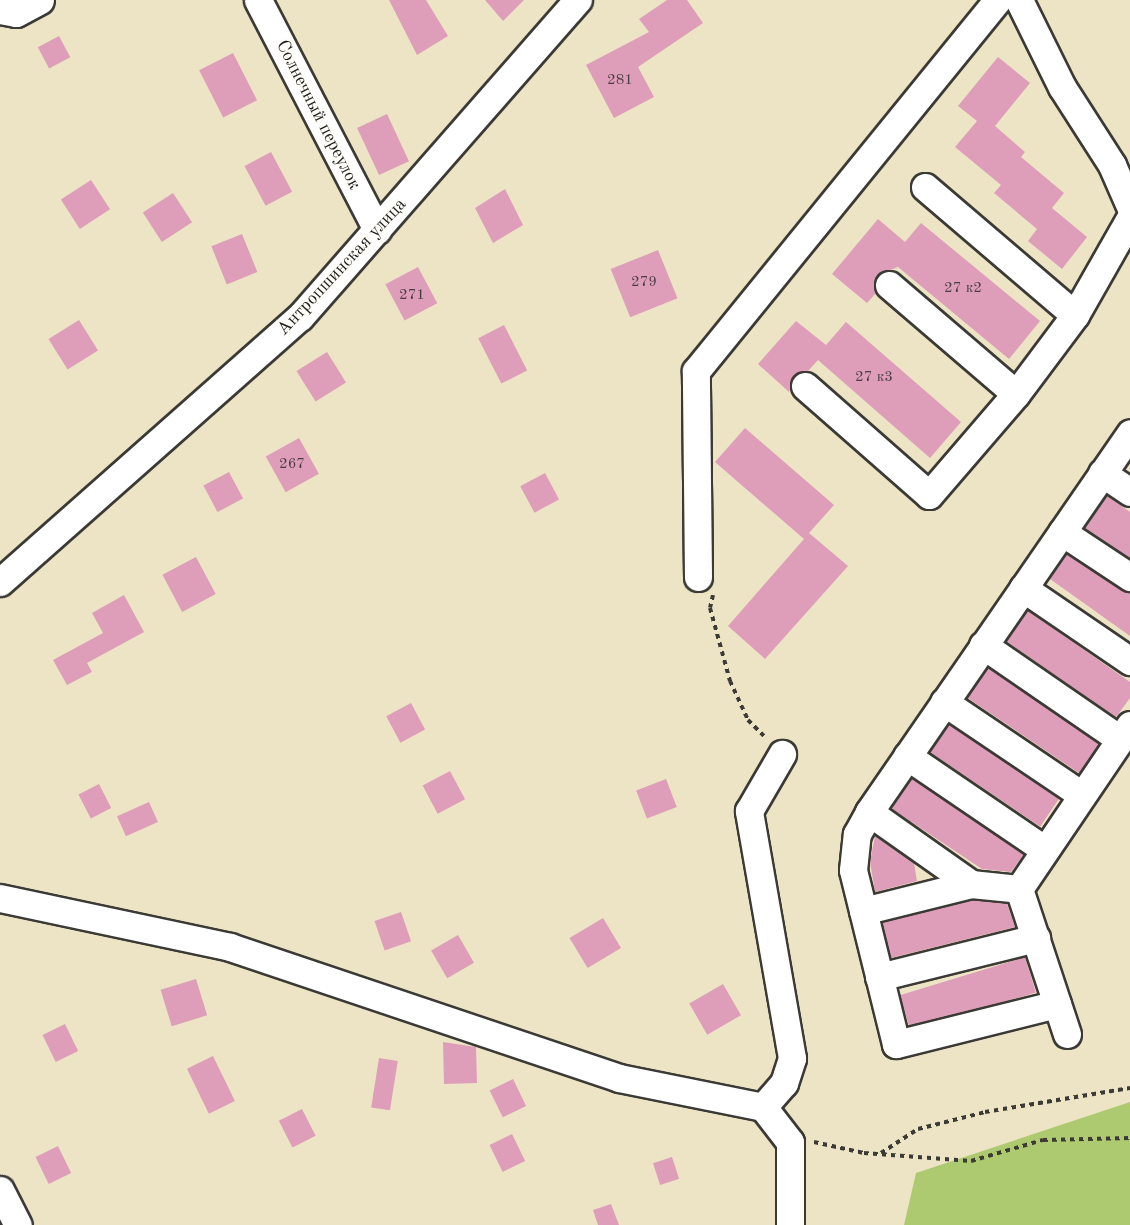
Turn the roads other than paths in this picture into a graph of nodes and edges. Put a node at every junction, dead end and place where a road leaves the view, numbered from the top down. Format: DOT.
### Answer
graph roads {
  1 [pos="40,0"];
  2 [pos="258,0"];
  3 [pos="578,0"];
  4 [pos="997,0"];
  5 [pos="1019,0"];
  6 [pos="0,10"];
  7 [pos="925,187"];
  8 [pos="1130,206"];
  9 [pos="1130,218"];
  10 [pos="377,230"];
  11 [pos="889,285"];
  12 [pos="1075,315"];
  13 [pos="805,386"];
  14 [pos="1016,394"];
  15 [pos="1130,433"];
  16 [pos="1102,473"];
  17 [pos="1130,492"];
  18 [pos="1062,532"];
  19 [pos="1130,578"];
  20 [pos="0,582"];
  21 [pos="706,583"];
  22 [pos="1023,588"];
  23 [pos="983,645"];
  24 [pos="1130,661"];
  25 [pos="944,702"];
  26 [pos="1125,732"];
  27 [pos="782,754"];
  28 [pos="907,756"];
  29 [pos="1082,795"];
  30 [pos="869,812"];
  31 [pos="1044,849"];
  32 [pos="971,884"];
  33 [pos="1019,889"];
  34 [pos="0,898"];
  35 [pos="863,910"];
  36 [pos="1036,938"];
  37 [pos="879,977"];
  38 [pos="1057,1004"];
  39 [pos="1067,1034"];
  40 [pos="763,1107"];
  41 [pos="0,1190"];
  42 [pos="18,1225"];
  43 [pos="790,1225"];
  1 -- 6 [label="street"];
  2 -- 10 [label="street, Солнечный переулок"];
  3 -- 10 [label="street, Антропшинская улица"];
  4 -- 21 [label="street"];
  5 -- 8 [label="street"];
  7 -- 12 [label="street"];
  9 -- 12 [label="street"];
  10 -- 20 [label="street, Антропшинская улица"];
  11 -- 14 [label="street"];
  12 -- 14 [label="street"];
  13 -- 14 [label="street"];
  15 -- 16 [label="street"];
  16 -- 17 [label="street"];
  16 -- 18 [label="street"];
  18 -- 19 [label="street"];
  18 -- 22 [label="street"];
  22 -- 23 [label="street"];
  22 -- 24 [label="street"];
  23 -- 25 [label="street"];
  23 -- 26 [label="street"];
  25 -- 28 [label="street"];
  25 -- 29 [label="street"];
  26 -- 29 [label="street"];
  27 -- 40 [label="street"];
  28 -- 30 [label="street"];
  28 -- 31 [label="street"];
  29 -- 31 [label="street"];
  30 -- 32 [label="street"];
  30 -- 35 [label="street"];
  31 -- 33 [label="street"];
  32 -- 33 [label="street"];
  32 -- 35 [label="street"];
  33 -- 36 [label="street"];
  34 -- 40 [label="street"];
  35 -- 37 [label="street"];
  36 -- 37 [label="street"];
  36 -- 38 [label="street"];
  37 -- 38 [label="street"];
  38 -- 39 [label="street"];
  40 -- 43 [label="street"];
  41 -- 42 [label="street"];
}
